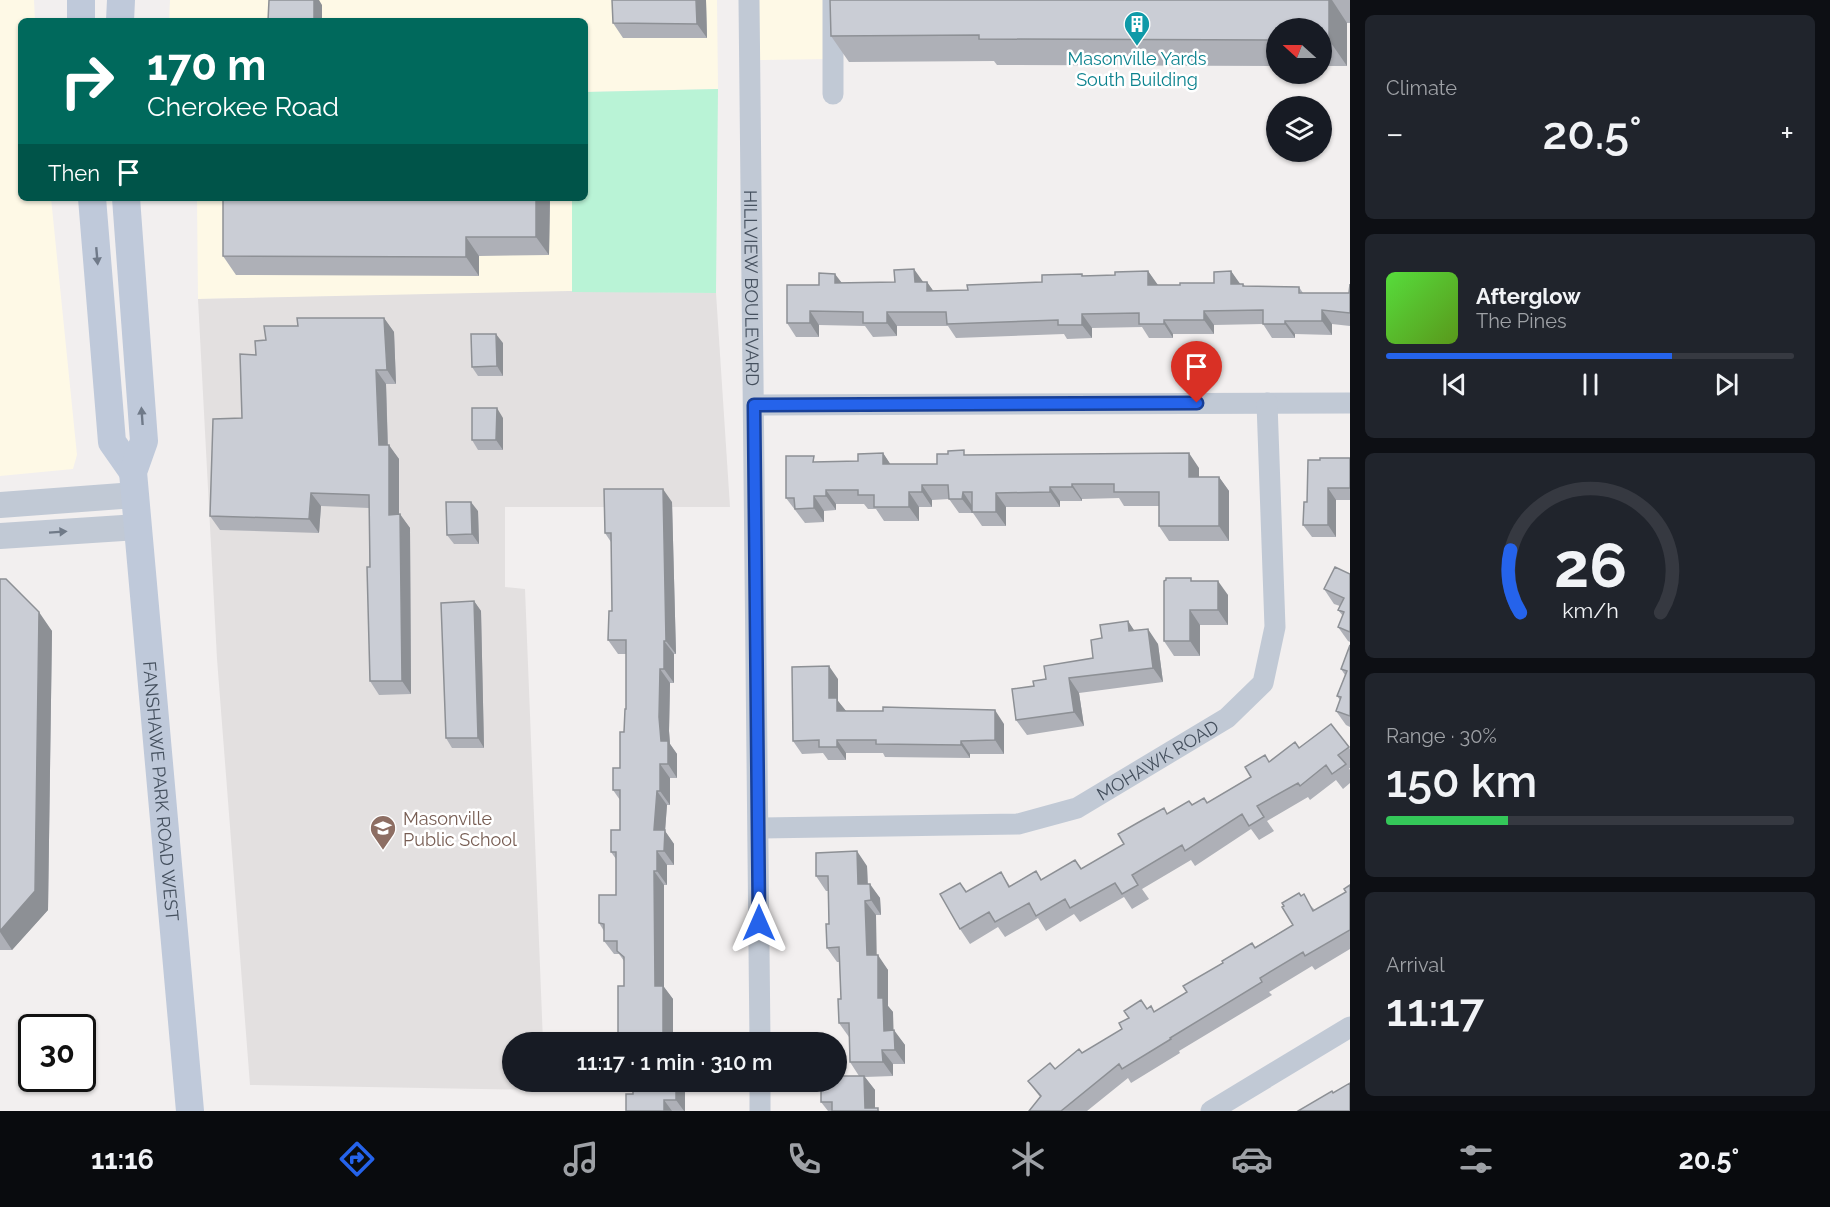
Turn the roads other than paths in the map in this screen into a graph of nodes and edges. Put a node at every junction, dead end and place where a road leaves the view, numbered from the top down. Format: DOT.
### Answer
graph roads {
  1 [pos="81,0"];
  2 [pos="121,0"];
  3 [pos="749,0"];
  4 [pos="833,0"];
  5 [pos="81,18"];
  6 [pos="120,18"];
  7 [pos="833,94"];
  8 [pos="93,201"];
  9 [pos="126,201"];
  10 [pos="1267,403"];
  11 [pos="1350,403"];
  12 [pos="754,405"];
  13 [pos="134,484"];
  14 [pos="0,505"];
  15 [pos="138,526"];
  16 [pos="0,536"];
  17 [pos="759,828"];
  18 [pos="1350,1027"];
  19 [pos="760,1032"];
  20 [pos="760,1092"];
  21 [pos="189,1111"];
  22 [pos="760,1111"];
  23 [pos="1210,1111"];
  1 -- 5 [label="main road"];
  2 -- 6 [label="main road"];
  3 -- 12 [label="street, HILLVIEW BOULEVARD"];
  4 -- 7 [label="street"];
  8 -- 13 [label="main road, FANSHAWE PARK ROAD WEST, one-way"];
  13 -- 9 [label="main road, FANSHAWE PARK ROAD WEST, one-way"];
  10 -- 11 [label="street"];
  10 -- 12 [label="street"];
  10 -- 17 [label="street, MOHAWK ROAD"];
  12 -- 17 [label="street, HILLVIEW BOULEVARD"];
  13 -- 14 [label="street"];
  13 -- 15 [label="main road, FANSHAWE PARK ROAD WEST"];
  16 -- 15 [label="street, one-way"];
  15 -- 21 [label="main road, FANSHAWE PARK ROAD WEST"];
  17 -- 19 [label="street, HILLVIEW BOULEVARD"];
  18 -- 23 [label="street"];
  20 -- 22 [label="street"];
}
